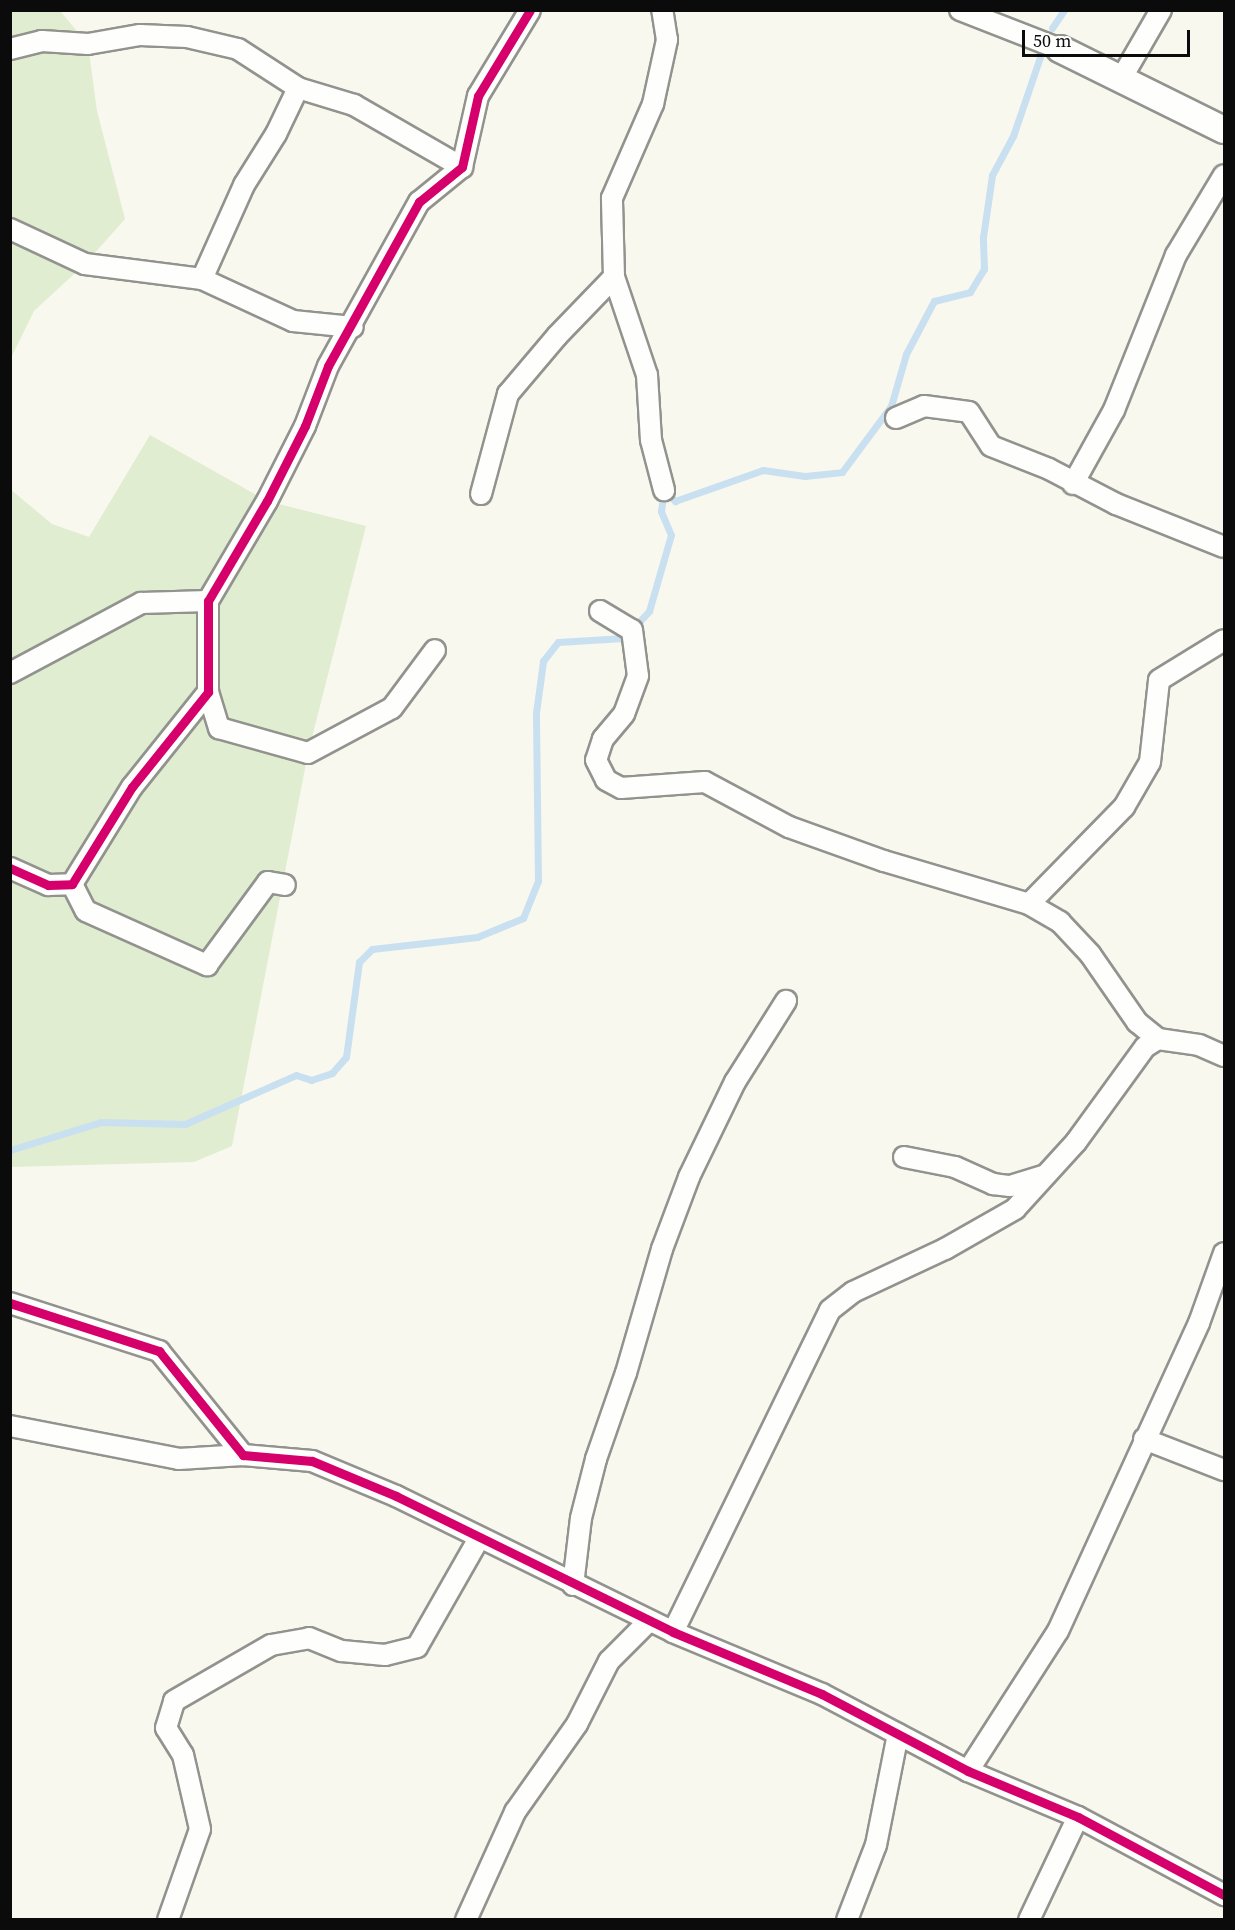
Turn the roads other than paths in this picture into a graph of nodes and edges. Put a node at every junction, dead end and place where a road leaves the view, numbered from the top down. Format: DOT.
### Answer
graph roads {
  1 [pos="530,10"];
  2 [pos="662,10"];
  3 [pos="960,10"];
  4 [pos="1161,10"];
  5 [pos="10,49"];
  6 [pos="1060,49"];
  7 [pos="1121,79"];
  8 [pos="298,88"];
  9 [pos="1224,130"];
  10 [pos="462,167"];
  11 [pos="1224,175"];
  12 [pos="10,229"];
  13 [pos="614,277"];
  14 [pos="202,279"];
  15 [pos="353,327"];
  16 [pos="896,418"];
  17 [pos="1073,484"];
  18 [pos="664,490"];
  19 [pos="481,494"];
  20 [pos="1224,547"];
  21 [pos="208,602"];
  22 [pos="600,610"];
  23 [pos="1224,639"];
  24 [pos="435,650"];
  25 [pos="10,673"];
  26 [pos="208,692"];
  27 [pos="10,868"];
  28 [pos="72,884"];
  29 [pos="285,885"];
  30 [pos="1029,904"];
  31 [pos="786,1001"];
  32 [pos="1158,1039"];
  33 [pos="1224,1056"];
  34 [pos="904,1157"];
  35 [pos="1046,1175"];
  36 [pos="1224,1253"];
  37 [pos="12,1306"];
  38 [pos="10,1426"];
  39 [pos="1144,1439"];
  40 [pos="243,1455"];
  41 [pos="1224,1470"];
  42 [pos="478,1539"];
  43 [pos="573,1585"];
  44 [pos="649,1621"];
  45 [pos="673,1632"];
  46 [pos="898,1734"];
  47 [pos="968,1771"];
  48 [pos="1078,1817"];
  49 [pos="1224,1895"];
  50 [pos="168,1920"];
  51 [pos="466,1920"];
  52 [pos="847,1920"];
  53 [pos="1029,1920"];
  1 -- 10 [label="street"];
  2 -- 13 [label="street"];
  3 -- 6 [label="street"];
  4 -- 7 [label="street"];
  5 -- 8 [label="street"];
  6 -- 7 [label="street"];
  7 -- 9 [label="street"];
  8 -- 10 [label="street"];
  8 -- 14 [label="street"];
  10 -- 15 [label="street"];
  11 -- 17 [label="street"];
  12 -- 14 [label="street"];
  13 -- 18 [label="street"];
  13 -- 19 [label="street"];
  14 -- 15 [label="street"];
  15 -- 21 [label="street"];
  16 -- 17 [label="street"];
  17 -- 20 [label="street"];
  21 -- 25 [label="street"];
  21 -- 26 [label="street"];
  22 -- 30 [label="street"];
  23 -- 30 [label="street"];
  24 -- 26 [label="street"];
  26 -- 28 [label="street"];
  27 -- 28 [label="street"];
  28 -- 29 [label="street"];
  30 -- 32 [label="street"];
  31 -- 43 [label="street"];
  32 -- 33 [label="street"];
  32 -- 35 [label="street"];
  34 -- 35 [label="street"];
  35 -- 45 [label="street"];
  36 -- 39 [label="street"];
  37 -- 40 [label="street"];
  38 -- 40 [label="street"];
  39 -- 41 [label="street"];
  39 -- 47 [label="street"];
  40 -- 42 [label="street"];
  42 -- 43 [label="street"];
  42 -- 50 [label="street"];
  43 -- 44 [label="street"];
  44 -- 45 [label="street"];
  44 -- 51 [label="street"];
  45 -- 46 [label="street"];
  46 -- 47 [label="street"];
  46 -- 52 [label="street"];
  47 -- 48 [label="street"];
  48 -- 49 [label="street"];
  48 -- 53 [label="street"];
}
